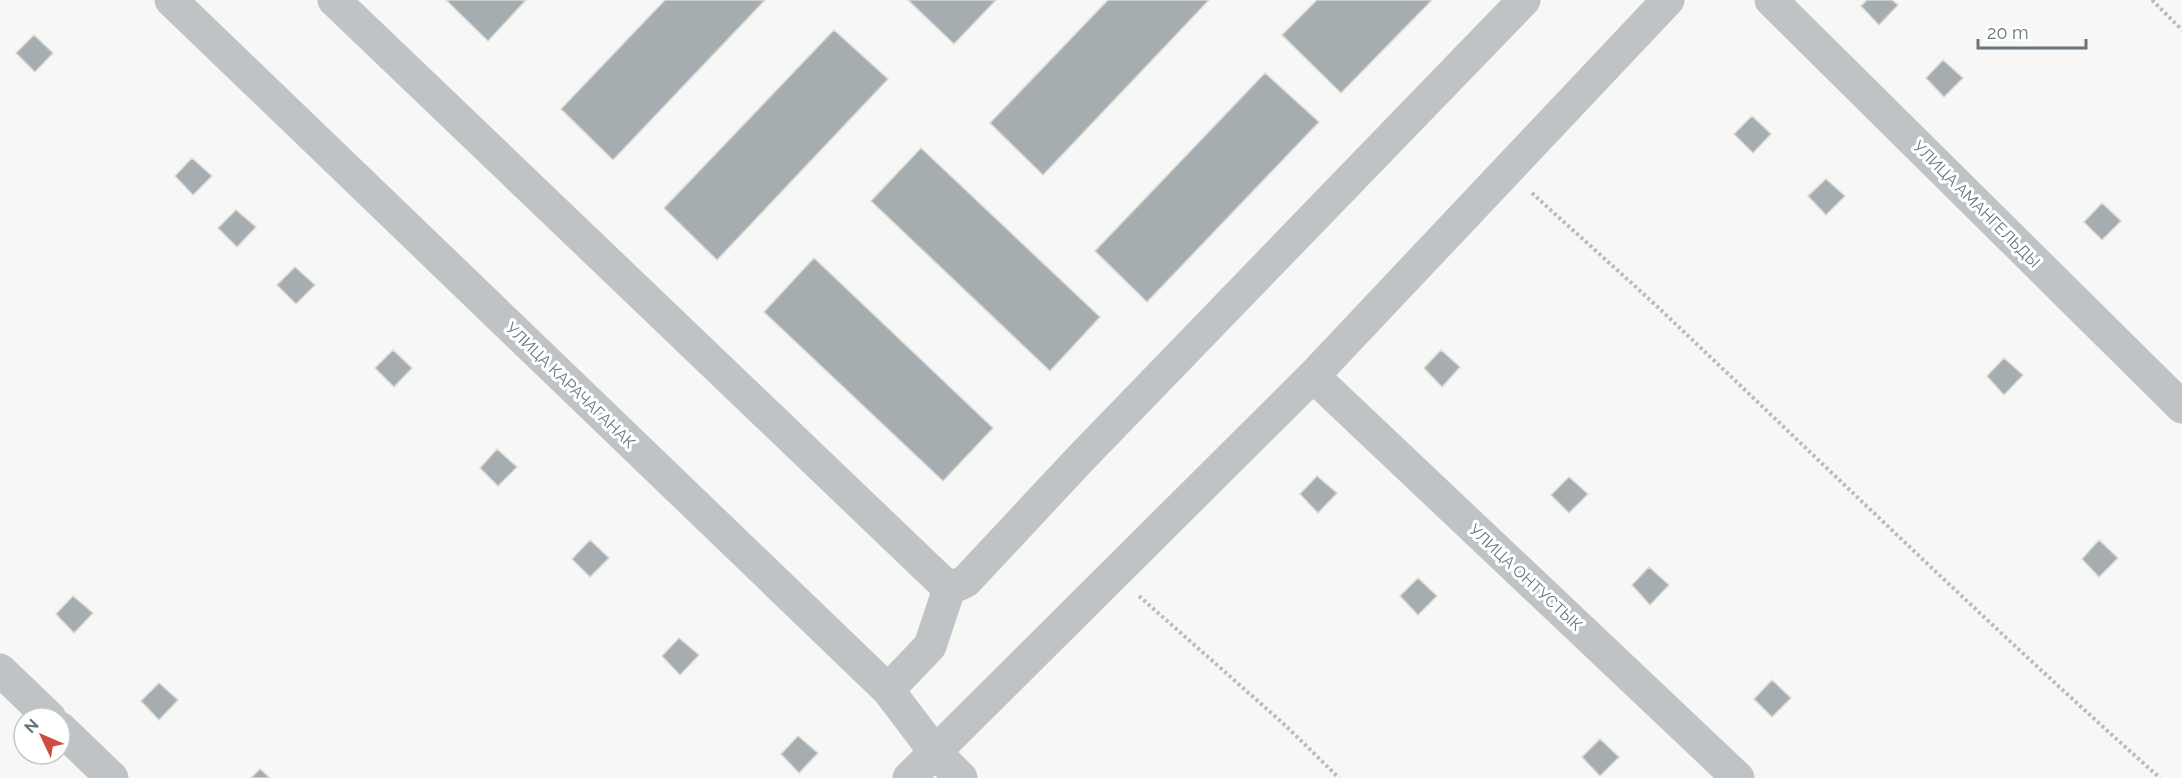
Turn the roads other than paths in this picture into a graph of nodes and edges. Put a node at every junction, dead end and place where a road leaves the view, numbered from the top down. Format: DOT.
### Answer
graph roads {
  1 [pos="171,0"];
  2 [pos="334,0"];
  3 [pos="1524,0"];
  4 [pos="1668,0"];
  5 [pos="1771,0"];
  6 [pos="1313,376"];
  7 [pos="2182,407"];
  8 [pos="950,586"];
  9 [pos="0,670"];
  10 [pos="888,690"];
  11 [pos="38,706"];
  12 [pos="72,740"];
  13 [pos="935,752"];
  14 [pos="112,778"];
  15 [pos="909,778"];
  16 [pos="961,778"];
  17 [pos="1738,778"];
  1 -- 10 [label="street, УЛИЦА КАРАЧАГАНАК"];
  2 -- 8 [label="street"];
  3 -- 8 [label="street"];
  4 -- 6 [label="street"];
  5 -- 7 [label="street, УЛИЦА АМАНГЕЛЬДЫ"];
  6 -- 13 [label="street"];
  6 -- 17 [label="street, УЛИЦА ОНТУСТЫК"];
  8 -- 10 [label="street"];
  9 -- 11 [label="street"];
  10 -- 13 [label="street, УЛИЦА КАРАЧАГАНАК"];
  12 -- 14 [label="street"];
  13 -- 15 [label="street"];
  13 -- 16 [label="street, УЛИЦА КАРАЧАГАНАК"];
}
